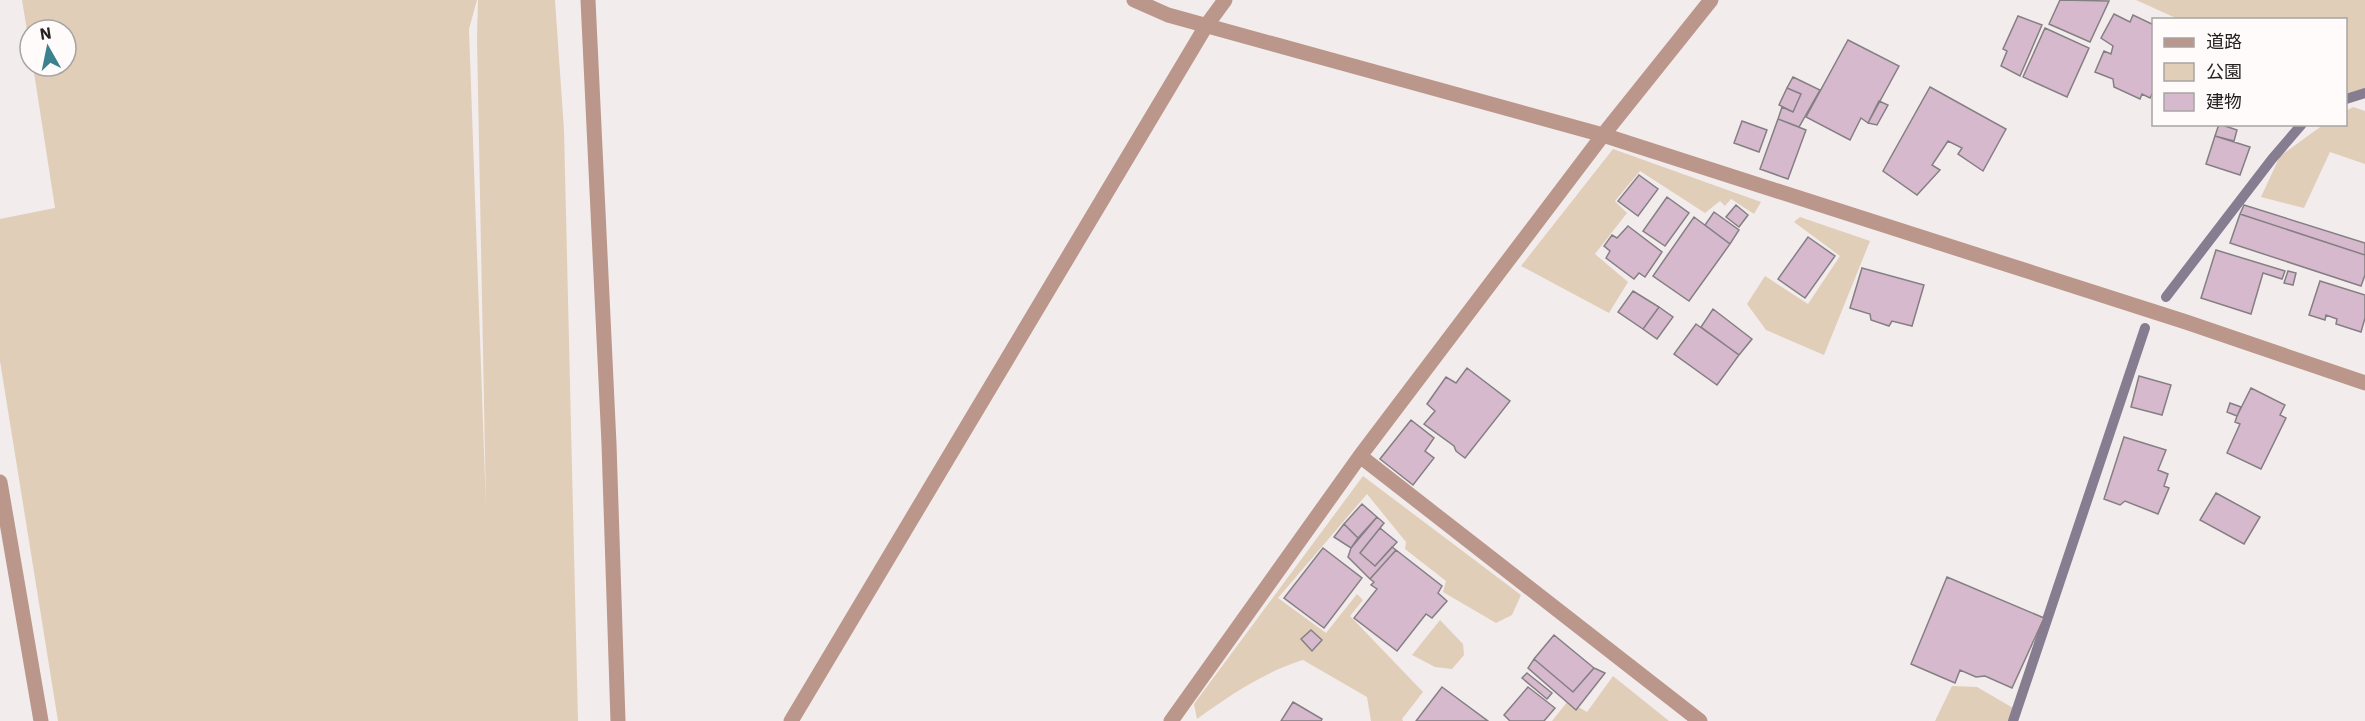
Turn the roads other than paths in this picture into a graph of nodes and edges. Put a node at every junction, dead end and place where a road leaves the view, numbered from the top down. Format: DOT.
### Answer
graph roads {
  1 [pos="588,0"];
  2 [pos="1134,0"];
  3 [pos="1225,0"];
  4 [pos="1711,0"];
  5 [pos="1206,26"];
  6 [pos="1603,135"];
  7 [pos="2365,383"];
  8 [pos="1360,456"];
  9 [pos="0,482"];
  10 [pos="41,721"];
  11 [pos="618,721"];
  12 [pos="790,721"];
  13 [pos="1171,721"];
  14 [pos="1700,721"];
  1 -- 11 [label="street"];
  2 -- 5 [label="street"];
  3 -- 5 [label="street"];
  4 -- 6 [label="street"];
  5 -- 6 [label="street"];
  5 -- 12 [label="street"];
  6 -- 7 [label="street"];
  6 -- 8 [label="street"];
  8 -- 13 [label="street"];
  8 -- 14 [label="street"];
  9 -- 10 [label="street"];
}
